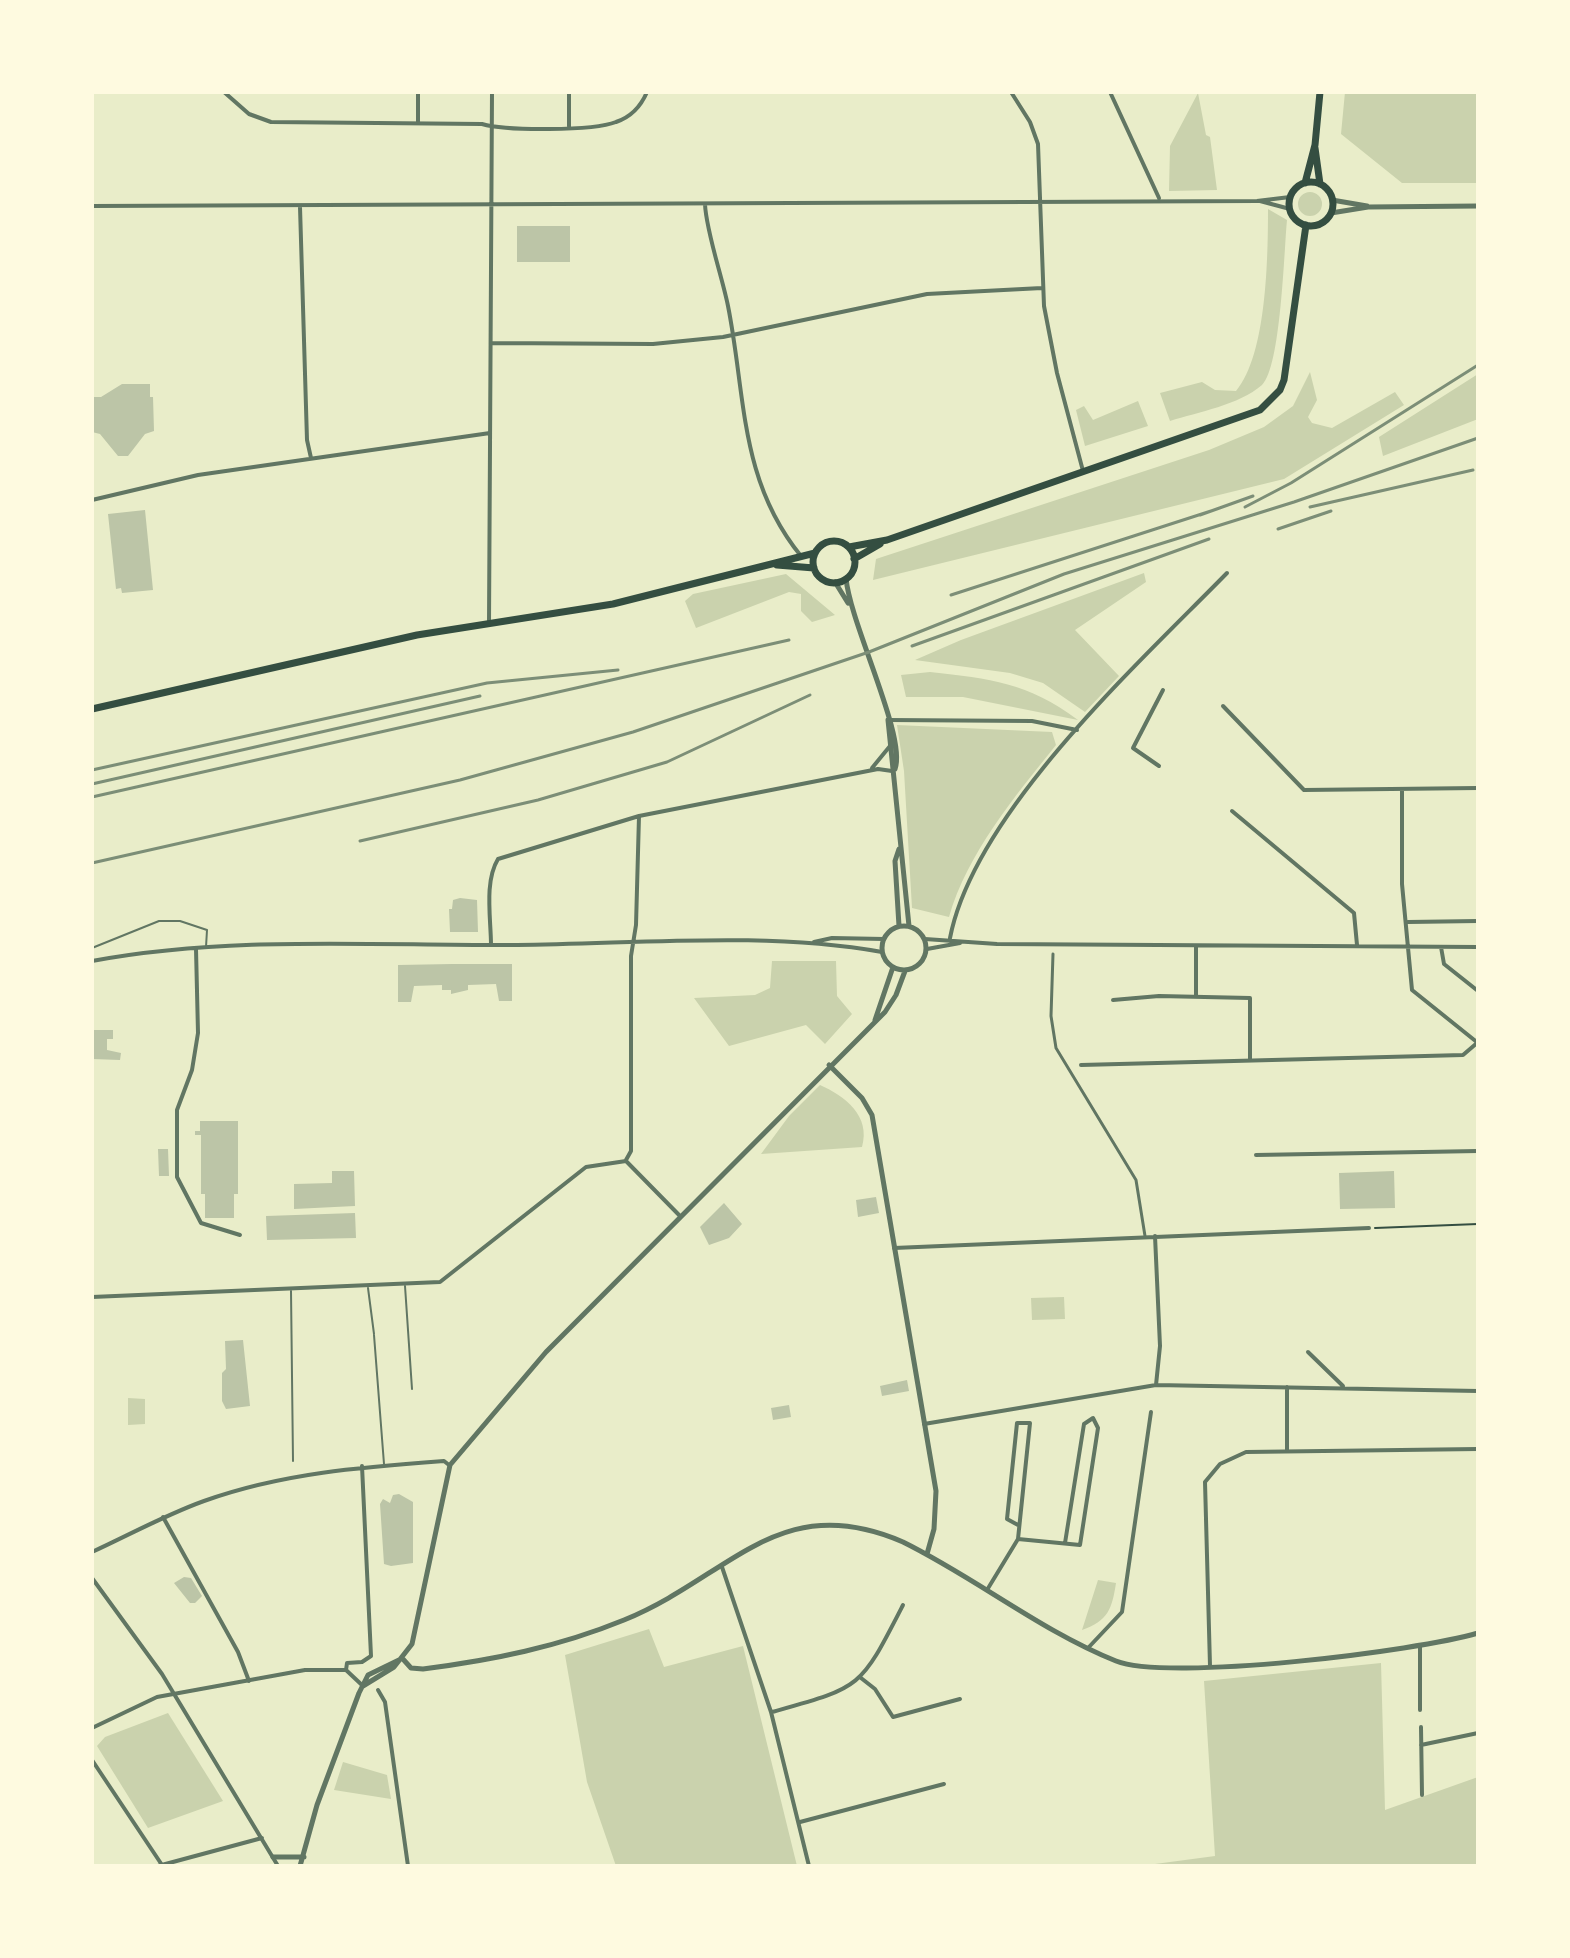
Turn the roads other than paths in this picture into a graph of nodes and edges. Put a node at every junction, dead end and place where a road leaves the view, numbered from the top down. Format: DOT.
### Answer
graph roads {
  1 [pos="224,92"];
  2 [pos="418,92"];
  3 [pos="492,92"];
  4 [pos="569,92"];
  5 [pos="647,92"];
  6 [pos="1011,92"];
  7 [pos="1110,92"];
  8 [pos="1320,92"];
  9 [pos="418,122"];
  10 [pos="492,126"];
  11 [pos="569,126"];
  12 [pos="1315,145"];
  13 [pos="1305,183"];
  14 [pos="1320,184"];
  15 [pos="1290,197"];
  16 [pos="1039,199"];
  17 [pos="1159,199"];
  18 [pos="1332,200"];
  19 [pos="1257,201"];
  20 [pos="493,203"];
  21 [pos="705,203"];
  22 [pos="92,206"];
  23 [pos="1478,206"];
  24 [pos="300,207"];
  25 [pos="1368,207"];
  26 [pos="1290,209"];
  27 [pos="1331,213"];
  28 [pos="1306,225"];
  29 [pos="1042,288"];
  30 [pos="734,336"];
  31 [pos="491,343"];
  32 [pos="490,433"];
  33 [pos="311,458"];
  34 [pos="1083,471"];
  35 [pos="92,500"];
  36 [pos="887,540"];
  37 [pos="849,547"];
  38 [pos="815,553"];
  39 [pos="801,556"];
  40 [pos="854,559"];
  41 [pos="775,565"];
  42 [pos="814,568"];
  43 [pos="1227,573"];
  44 [pos="846,578"];
  45 [pos="835,582"];
  46 [pos="848,604"];
  47 [pos="489,622"];
  48 [pos="1163,690"];
  49 [pos="1223,706"];
  50 [pos="92,709"];
  51 [pos="888,720"];
  52 [pos="1077,730"];
  53 [pos="890,746"];
  54 [pos="1159,766"];
  55 [pos="870,770"];
  56 [pos="894,771"];
  57 [pos="1478,788"];
  58 [pos="1402,789"];
  59 [pos="1232,811"];
  60 [pos="639,816"];
  61 [pos="899,849"];
  62 [pos="1478,921"];
  63 [pos="1408,922"];
  64 [pos="899,926"];
  65 [pos="909,926"];
  66 [pos="950,938"];
  67 [pos="884,939"];
  68 [pos="925,939"];
  69 [pos="812,942"];
  70 [pos="965,942"];
  71 [pos="633,944"];
  72 [pos="491,945"];
  73 [pos="1053,945"];
  74 [pos="1357,945"];
  75 [pos="1196,946"];
  76 [pos="1411,947"];
  77 [pos="1441,947"];
  78 [pos="1478,947"];
  79 [pos="92,948"];
  80 [pos="196,949"];
  81 [pos="206,949"];
  82 [pos="927,949"];
  83 [pos="882,952"];
  84 [pos="1053,954"];
  85 [pos="92,960"];
  86 [pos="893,967"];
  87 [pos="905,971"];
  88 [pos="1478,991"];
  89 [pos="1196,996"];
  90 [pos="1113,1000"];
  91 [pos="874,1021"];
  92 [pos="1478,1043"];
  93 [pos="1250,1060"];
  94 [pos="829,1065"];
  95 [pos="1081,1065"];
  96 [pos="1478,1151"];
  97 [pos="1256,1155"];
  98 [pos="626,1161"];
  99 [pos="680,1216"];
  100 [pos="1369,1228"];
  101 [pos="240,1235"];
  102 [pos="1155,1235"];
  103 [pos="1145,1236"];
  104 [pos="894,1248"];
  105 [pos="405,1286"];
  106 [pos="368,1287"];
  107 [pos="291,1289"];
  108 [pos="92,1297"];
  109 [pos="1308,1352"];
  110 [pos="1156,1385"];
  111 [pos="1287,1387"];
  112 [pos="1345,1388"];
  113 [pos="412,1389"];
  114 [pos="1478,1391"];
  115 [pos="1151,1412"];
  116 [pos="924,1424"];
  117 [pos="1478,1449"];
  118 [pos="1287,1451"];
  119 [pos="293,1461"];
  120 [pos="384,1464"];
  121 [pos="450,1465"];
  122 [pos="362,1466"];
  123 [pos="163,1517"];
  124 [pos="1018,1525"];
  125 [pos="1018,1539"];
  126 [pos="1065,1543"];
  127 [pos="92,1552"];
  128 [pos="927,1554"];
  129 [pos="722,1567"];
  130 [pos="92,1578"];
  131 [pos="987,1590"];
  132 [pos="903,1605"];
  133 [pos="1478,1633"];
  134 [pos="1420,1646"];
  135 [pos="1088,1648"];
  136 [pos="402,1658"];
  137 [pos="1210,1666"];
  138 [pos="346,1670"];
  139 [pos="861,1678"];
  140 [pos="249,1681"];
  141 [pos="363,1686"];
  142 [pos="378,1690"];
  143 [pos="174,1694"];
  144 [pos="960,1699"];
  145 [pos="1420,1710"];
  146 [pos="771,1712"];
  147 [pos="1421,1727"];
  148 [pos="92,1728"];
  149 [pos="1478,1733"];
  150 [pos="1421,1745"];
  151 [pos="92,1760"];
  152 [pos="944,1784"];
  153 [pos="1422,1795"];
  154 [pos="800,1822"];
  155 [pos="262,1838"];
  156 [pos="273,1857"];
  157 [pos="304,1857"];
  158 [pos="160,1865"];
  159 [pos="278,1866"];
  160 [pos="300,1866"];
  161 [pos="408,1866"];
  162 [pos="809,1866"];
  1 -- 9 [label="street"];
  2 -- 9 [label="street"];
  3 -- 10 [label="street"];
  4 -- 11 [label="street"];
  5 -- 11 [label="street"];
  6 -- 16 [label="street"];
  7 -- 17 [label="street"];
  8 -- 12 [label="main road"];
  9 -- 10 [label="street"];
  10 -- 11 [label="street"];
  10 -- 20 [label="street"];
  12 -- 13 [label="main road"];
  12 -- 14 [label="main road"];
  13 -- 14 [label="main road"];
  13 -- 15 [label="main road"];
  14 -- 18 [label="main road"];
  15 -- 19 [label="street"];
  15 -- 26 [label="main road"];
  16 -- 17 [label="street"];
  16 -- 21 [label="street"];
  16 -- 29 [label="street"];
  17 -- 19 [label="street"];
  18 -- 25 [label="street"];
  18 -- 27 [label="main road"];
  19 -- 26 [label="street"];
  20 -- 21 [label="street"];
  20 -- 24 [label="street"];
  20 -- 31 [label="street"];
  21 -- 30 [label="street"];
  22 -- 24 [label="street"];
  23 -- 25 [label="street"];
  24 -- 33 [label="street"];
  25 -- 27 [label="street"];
  26 -- 28 [label="main road"];
  27 -- 28 [label="main road"];
  28 -- 34 [label="main road"];
  29 -- 30 [label="street"];
  29 -- 34 [label="street"];
  30 -- 31 [label="street"];
  30 -- 39 [label="street"];
  31 -- 32 [label="street"];
  32 -- 33 [label="street"];
  32 -- 47 [label="street"];
  33 -- 35 [label="street"];
  34 -- 36 [label="main road"];
  36 -- 37 [label="main road"];
  36 -- 40 [label="main road"];
  37 -- 38 [label="main road"];
  37 -- 40 [label="main road"];
  38 -- 39 [label="main road"];
  38 -- 42 [label="main road"];
  39 -- 41 [label="main road"];
  40 -- 44 [label="main road"];
  41 -- 42 [label="main road"];
  41 -- 47 [label="main road"];
  42 -- 45 [label="main road"];
  43 -- 52 [label="street"];
  44 -- 45 [label="main road"];
  44 -- 46 [label="street"];
  45 -- 46 [label="street"];
  46 -- 51 [label="street"];
  47 -- 50 [label="main road"];
  48 -- 54 [label="street"];
  49 -- 58 [label="street"];
  51 -- 52 [label="street"];
  51 -- 53 [label="street"];
  51 -- 56 [label="street"];
  52 -- 66 [label="street"];
  53 -- 55 [label="street"];
  53 -- 56 [label="street"];
  55 -- 56 [label="street"];
  55 -- 60 [label="street"];
  56 -- 61 [label="street"];
  57 -- 58 [label="street"];
  58 -- 63 [label="street"];
  59 -- 74 [label="street"];
  60 -- 71 [label="street"];
  60 -- 72 [label="street"];
  61 -- 64 [label="street"];
  61 -- 65 [label="street"];
  62 -- 63 [label="street"];
  63 -- 76 [label="street"];
  64 -- 65 [label="street"];
  64 -- 67 [label="street"];
  65 -- 68 [label="street"];
  66 -- 68 [label="street"];
  66 -- 70 [label="street"];
  67 -- 69 [label="street"];
  67 -- 83 [label="street"];
  68 -- 82 [label="street"];
  69 -- 71 [label="street"];
  69 -- 83 [label="street"];
  70 -- 73 [label="street"];
  70 -- 82 [label="street"];
  71 -- 72 [label="street"];
  71 -- 98 [label="street"];
  72 -- 81 [label="street"];
  73 -- 75 [label="street"];
  73 -- 84 [label="lane"];
  74 -- 75 [label="street"];
  74 -- 76 [label="street"];
  75 -- 89 [label="street"];
  76 -- 77 [label="street"];
  76 -- 92 [label="street"];
  77 -- 78 [label="street"];
  77 -- 88 [label="street"];
  79 -- 81 [label="lane"];
  80 -- 81 [label="street"];
  80 -- 85 [label="street"];
  80 -- 101 [label="street"];
  82 -- 87 [label="street"];
  83 -- 86 [label="street"];
  84 -- 103 [label="street"];
  86 -- 87 [label="street"];
  86 -- 91 [label="street"];
  87 -- 91 [label="street"];
  89 -- 90 [label="street"];
  89 -- 93 [label="street"];
  91 -- 94 [label="street"];
  92 -- 93 [label="street"];
  93 -- 95 [label="street"];
  94 -- 99 [label="street"];
  94 -- 104 [label="street"];
  96 -- 97 [label="street"];
  98 -- 99 [label="street"];
  98 -- 105 [label="street"];
  99 -- 121 [label="street"];
  100 -- 102 [label="street"];
  102 -- 103 [label="street"];
  102 -- 110 [label="street"];
  103 -- 104 [label="street"];
  104 -- 116 [label="street"];
  105 -- 106 [label="street"];
  105 -- 113 [label="lane"];
  106 -- 107 [label="street"];
  106 -- 120 [label="lane"];
  107 -- 108 [label="street"];
  107 -- 119 [label="lane"];
  109 -- 112 [label="street"];
  110 -- 111 [label="street"];
  110 -- 116 [label="street"];
  111 -- 112 [label="street"];
  111 -- 118 [label="street"];
  112 -- 114 [label="street"];
  115 -- 135 [label="street"];
  116 -- 128 [label="street"];
  117 -- 118 [label="street"];
  118 -- 137 [label="street"];
  120 -- 121 [label="street"];
  120 -- 122 [label="street"];
  121 -- 136 [label="street"];
  122 -- 123 [label="street"];
  122 -- 138 [label="street"];
  123 -- 127 [label="street"];
  123 -- 140 [label="street"];
  124 -- 124 [label="street"];
  124 -- 125 [label="street"];
  125 -- 126 [label="street"];
  125 -- 131 [label="street"];
  126 -- 126 [label="street"];
  128 -- 129 [label="street"];
  128 -- 131 [label="street"];
  129 -- 136 [label="street"];
  129 -- 146 [label="street"];
  130 -- 143 [label="street"];
  131 -- 135 [label="street"];
  132 -- 139 [label="street"];
  133 -- 134 [label="street"];
  134 -- 137 [label="street"];
  134 -- 145 [label="street"];
  135 -- 137 [label="street"];
  136 -- 141 [label="street"];
  138 -- 140 [label="street"];
  138 -- 141 [label="street"];
  139 -- 144 [label="street"];
  139 -- 146 [label="street"];
  140 -- 143 [label="street"];
  141 -- 157 [label="street"];
  142 -- 161 [label="street"];
  143 -- 148 [label="street"];
  143 -- 155 [label="street"];
  146 -- 154 [label="street"];
  147 -- 150 [label="street"];
  149 -- 150 [label="street"];
  150 -- 153 [label="street"];
  151 -- 158 [label="street"];
  152 -- 154 [label="street"];
  154 -- 162 [label="street"];
  155 -- 156 [label="street"];
  155 -- 158 [label="street"];
  156 -- 157 [label="street"];
  156 -- 159 [label="street"];
  157 -- 160 [label="street"];
}
